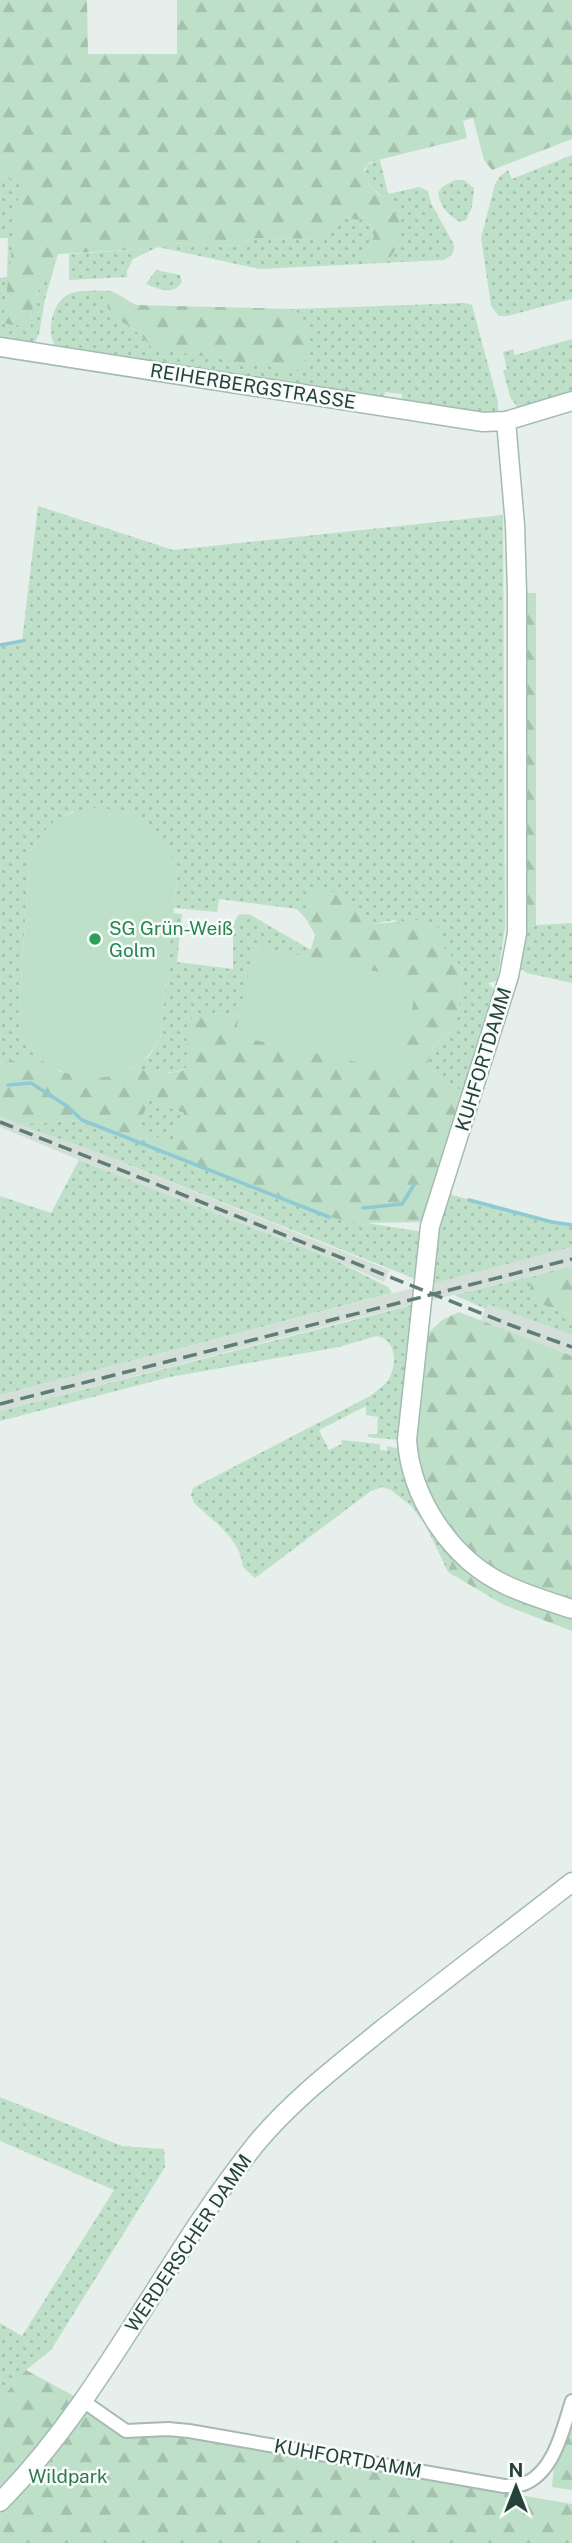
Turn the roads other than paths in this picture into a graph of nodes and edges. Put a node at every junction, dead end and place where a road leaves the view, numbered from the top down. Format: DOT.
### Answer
graph roads {
  1 [pos="0,348"];
  2 [pos="572,401"];
  3 [pos="506,421"];
  4 [pos="572,1609"];
  5 [pos="572,1882"];
  6 [pos="83,2400"];
  7 [pos="572,2401"];
  8 [pos="0,2502"];
  1 -- 3 [label="street, REIHERBERGSTRASSE"];
  2 -- 3 [label="street, REIHERBERGSTRASSE"];
  3 -- 4 [label="street, KUHFORTDAMM"];
  5 -- 6 [label="street, WERDERSCHER DAMM"];
  6 -- 7 [label="street, KUHFORTDAMM"];
  6 -- 8 [label="street, WERDERSCHER DAMM"];
}
